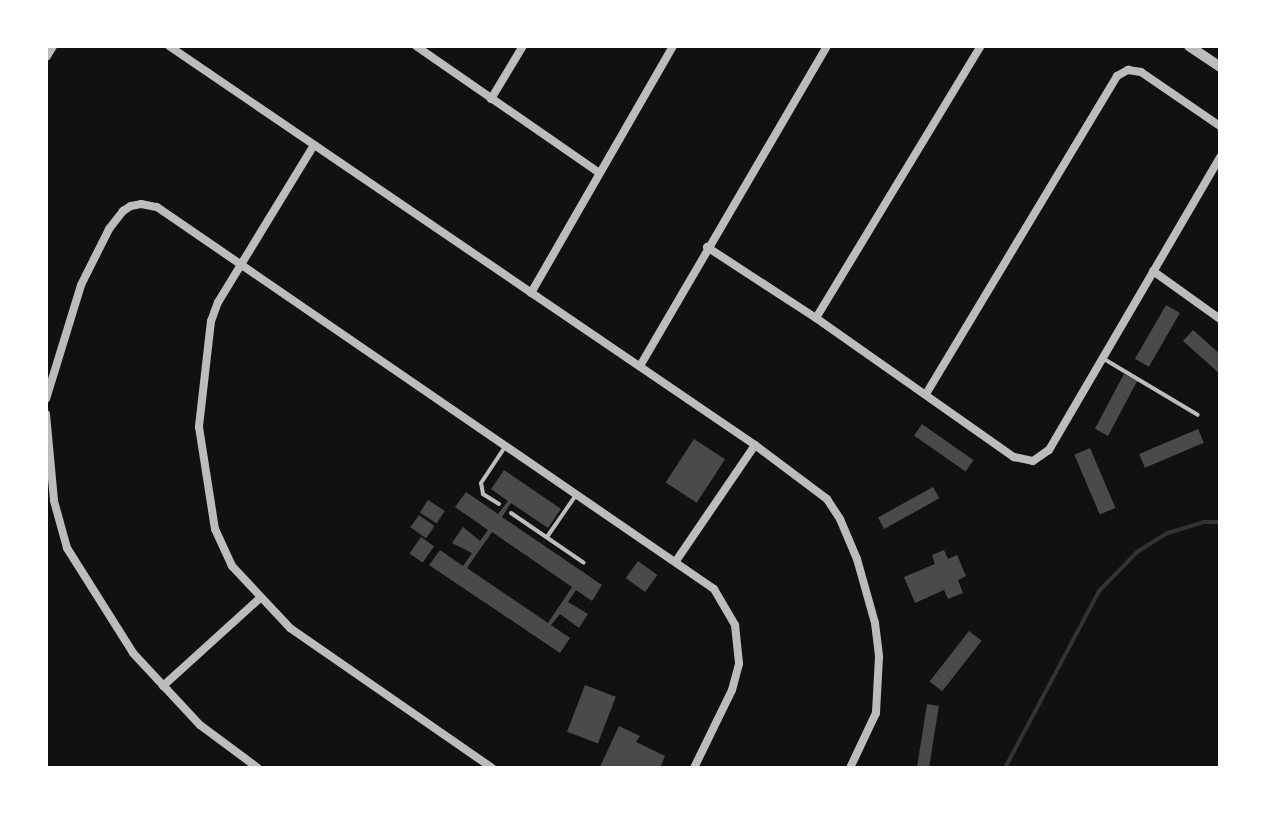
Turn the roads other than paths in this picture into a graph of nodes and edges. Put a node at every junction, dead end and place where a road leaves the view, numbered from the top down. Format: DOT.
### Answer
graph roads {
  1 [pos="52,46"];
  2 [pos="169,46"];
  3 [pos="416,46"];
  4 [pos="523,46"];
  5 [pos="673,46"];
  6 [pos="827,46"];
  7 [pos="981,46"];
  8 [pos="1189,46"];
  9 [pos="46,56"];
  10 [pos="1220,67"];
  11 [pos="491,99"];
  12 [pos="1220,126"];
  13 [pos="314,145"];
  14 [pos="1220,157"];
  15 [pos="598,172"];
  16 [pos="707,247"];
  17 [pos="240,265"];
  18 [pos="1153,271"];
  19 [pos="531,293"];
  20 [pos="816,318"];
  21 [pos="1220,319"];
  22 [pos="1102,358"];
  23 [pos="640,366"];
  24 [pos="926,394"];
  25 [pos="46,399"];
  26 [pos="46,414"];
  27 [pos="1198,415"];
  28 [pos="506,445"];
  29 [pos="755,445"];
  30 [pos="577,494"];
  31 [pos="499,504"];
  32 [pos="511,513"];
  33 [pos="547,537"];
  34 [pos="676,561"];
  35 [pos="584,563"];
  36 [pos="259,599"];
  37 [pos="163,686"];
  38 [pos="258,768"];
  39 [pos="492,768"];
  40 [pos="694,768"];
  41 [pos="850,768"];
  1 -- 9 [label="street"];
  2 -- 13 [label="street"];
  3 -- 11 [label="street"];
  4 -- 11 [label="street"];
  5 -- 15 [label="street"];
  6 -- 16 [label="street"];
  7 -- 20 [label="street"];
  8 -- 10 [label="street"];
  11 -- 15 [label="street"];
  12 -- 24 [label="street"];
  13 -- 17 [label="street"];
  13 -- 19 [label="street"];
  14 -- 18 [label="street"];
  15 -- 19 [label="street"];
  16 -- 20 [label="street"];
  16 -- 23 [label="street"];
  17 -- 25 [label="street"];
  17 -- 28 [label="street"];
  17 -- 36 [label="street"];
  18 -- 21 [label="street"];
  18 -- 22 [label="street"];
  19 -- 23 [label="street"];
  20 -- 24 [label="street"];
  22 -- 24 [label="street"];
  22 -- 27 [label="lane"];
  23 -- 29 [label="street"];
  26 -- 37 [label="street"];
  28 -- 30 [label="street"];
  28 -- 31 [label="lane"];
  29 -- 34 [label="street"];
  29 -- 41 [label="street"];
  30 -- 33 [label="lane"];
  30 -- 34 [label="street"];
  32 -- 33 [label="lane"];
  33 -- 35 [label="lane"];
  34 -- 40 [label="street"];
  36 -- 37 [label="street"];
  36 -- 39 [label="street"];
  37 -- 38 [label="street"];
}
